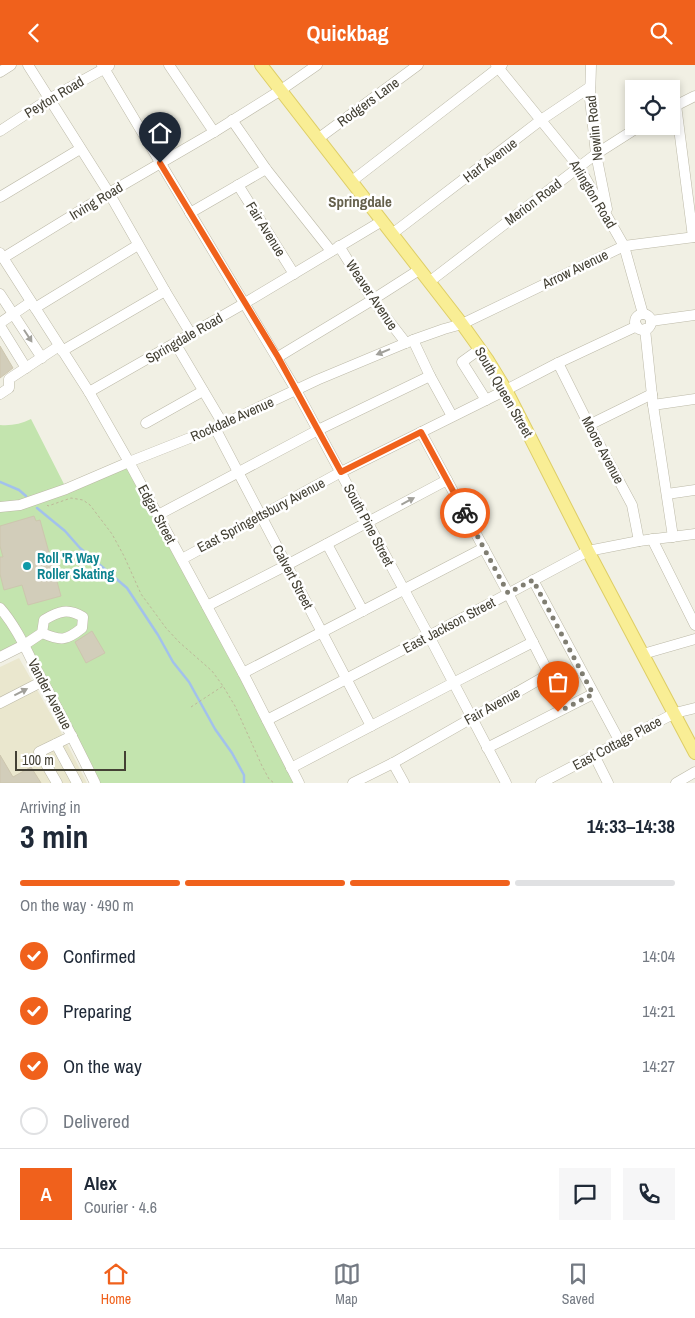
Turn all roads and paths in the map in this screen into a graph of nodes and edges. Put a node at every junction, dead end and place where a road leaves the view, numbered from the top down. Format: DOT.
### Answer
graph roads {
  1 [pos="11,65"];
  2 [pos="28,65"];
  3 [pos="169,65"];
  4 [pos="261,65"];
  5 [pos="317,65"];
  6 [pos="418,65"];
  7 [pos="591,65"];
  8 [pos="105,66"];
  9 [pos="499,66"];
  10 [pos="0,72"];
  11 [pos="590,87"];
  12 [pos="281,90"];
  13 [pos="695,96"];
  14 [pos="49,99"];
  15 [pos="680,103"];
  16 [pos="232,120"];
  17 [pos="541,121"];
  18 [pos="0,131"];
  19 [pos="214,132"];
  20 [pos="626,135"];
  21 [pos="678,135"];
  22 [pos="318,138"];
  23 [pos="80,149"];
  24 [pos="596,154"];
  25 [pos="160,163"];
  26 [pos="580,167"];
  27 [pos="266,169"];
  28 [pos="352,181"];
  29 [pos="238,185"];
  30 [pos="109,193"];
  31 [pos="0,197"];
  32 [pos="190,213"];
  33 [pos="609,219"];
  34 [pos="382,221"];
  35 [pos="392,234"];
  36 [pos="694,237"];
  37 [pos="138,245"];
  38 [pos="624,246"];
  39 [pos="335,249"];
  40 [pos="2,256"];
  41 [pos="419,270"];
  42 [pos="294,273"];
  43 [pos="429,282"];
  44 [pos="165,291"];
  45 [pos="0,294"];
  46 [pos="372,299"];
  47 [pos="245,303"];
  48 [pos="33,305"];
  49 [pos="13,313"];
  50 [pos="695,315"];
  51 [pos="0,324"];
  52 [pos="462,324"];
  53 [pos="644,326"];
  54 [pos="191,334"];
  55 [pos="409,342"];
  56 [pos="175,343"];
  57 [pos="61,349"];
  58 [pos="480,349"];
  59 [pos="278,357"];
  60 [pos="42,358"];
  61 [pos="558,363"];
  62 [pos="26,368"];
  63 [pos="430,376"];
  64 [pos="296,389"];
  65 [pos="506,390"];
  66 [pos="203,391"];
  67 [pos="89,392"];
  68 [pos="0,394"];
  69 [pos="652,394"];
  70 [pos="695,399"];
  71 [pos="486,400"];
  72 [pos="654,405"];
  73 [pos="452,416"];
  74 [pos="146,423"];
  75 [pos="589,425"];
  76 [pos="219,426"];
  77 [pos="318,430"];
  78 [pos="421,432"];
  79 [pos="129,462"];
  80 [pos="341,472"];
  81 [pos="238,473"];
  82 [pos="448,480"];
  83 [pos="695,490"];
  84 [pos="666,494"];
  85 [pos="39,498"];
  86 [pos="0,507"];
  87 [pos="158,515"];
  88 [pos="261,516"];
  89 [pos="368,522"];
  90 [pos="695,534"];
  91 [pos="673,537"];
  92 [pos="652,539"];
  93 [pos="639,541"];
  94 [pos="327,544"];
  95 [pos="484,548"];
  96 [pos="588,551"];
  97 [pos="182,559"];
  98 [pos="287,565"];
  99 [pos="533,580"];
  100 [pos="404,589"];
  101 [pos="508,593"];
  102 [pos="207,606"];
  103 [pos="0,608"];
  104 [pos="363,611"];
  105 [pos="695,625"];
  106 [pos="42,633"];
  107 [pos="322,633"];
  108 [pos="429,636"];
  109 [pos="695,639"];
  110 [pos="533,642"];
  111 [pos="24,645"];
  112 [pos="643,654"];
  113 [pos="0,657"];
  114 [pos="243,673"];
  115 [pos="347,679"];
  116 [pos="43,681"];
  117 [pos="453,683"];
  118 [pos="223,686"];
  119 [pos="593,694"];
  120 [pos="0,703"];
  121 [pos="191,707"];
  122 [pos="695,708"];
  123 [pos="675,713"];
  124 [pos="472,718"];
  125 [pos="267,720"];
  126 [pos="371,726"];
  127 [pos="72,736"];
  128 [pos="620,742"];
  129 [pos="56,744"];
  130 [pos="487,748"];
  131 [pos="695,753"];
  132 [pos="594,755"];
  133 [pos="393,763"];
  134 [pos="291,768"];
  135 [pos="695,772"];
  136 [pos="57,783"];
  137 [pos="77,783"];
  138 [pos="95,783"];
  139 [pos="274,783"];
  140 [pos="299,783"];
  141 [pos="353,783"];
  142 [pos="404,783"];
  143 [pos="506,783"];
  144 [pos="541,783"];
  145 [pos="608,783"];
  146 [pos="676,783"];
  1 -- 10 [label="street"];
  2 -- 14 [label="street"];
  3 -- 19 [label="street"];
  4 -- 12 [label="main road, South Queen Street"];
  5 -- 12 [label="street, Irving Road"];
  6 -- 22 [label="street, Rodgers Lane"];
  7 -- 11 [label="street, Newlin Road"];
  8 -- 14 [label="street, Peyton Road"];
  8 -- 25 [label="street, South Pine Street"];
  9 -- 17 [label="street, Arlington Road"];
  9 -- 28 [label="street"];
  11 -- 17 [label="street, Hart Avenue"];
  11 -- 24 [label="street, Newlin Road"];
  12 -- 16 [label="street, Irving Road"];
  12 -- 22 [label="main road, South Queen Street"];
  13 -- 15 [label="street"];
  14 -- 18 [label="street, Peyton Road"];
  14 -- 23 [label="street"];
  16 -- 19 [label="street, Irving Road"];
  16 -- 27 [label="street, Weaver Avenue"];
  17 -- 26 [label="street, Arlington Road"];
  17 -- 35 [label="street, Hart Avenue"];
  19 -- 25 [label="street, Irving Road"];
  20 -- 24 [label="street, Merion Road"];
  21 -- 36 [label="street"];
  22 -- 28 [label="main road, South Queen Street"];
  23 -- 30 [label="street"];
  23 -- 31 [label="street"];
  24 -- 26 [label="street, Merion Road"];
  24 -- 33 [label="street, Newlin Road"];
  25 -- 30 [label="street, Irving Road"];
  25 -- 32 [label="street, South Pine Street"];
  26 -- 33 [label="street, Arlington Road"];
  26 -- 43 [label="street, Merion Road"];
  27 -- 29 [label="street"];
  27 -- 39 [label="street, Weaver Avenue"];
  28 -- 34 [label="main road, South Queen Street"];
  29 -- 32 [label="street"];
  29 -- 42 [label="street, Fair Avenue"];
  30 -- 37 [label="street"];
  30 -- 40 [label="street, Irving Road"];
  32 -- 47 [label="street, South Pine Street"];
  33 -- 38 [label="street, Arlington Road"];
  34 -- 35 [label="main road, South Queen Street"];
  34 -- 39 [label="street, Springdale Road"];
  35 -- 41 [label="main road, South Queen Street"];
  36 -- 38 [label="street, Arrow Avenue"];
  37 -- 44 [label="street"];
  37 -- 48 [label="street"];
  38 -- 52 [label="street, Arrow Avenue"];
  38 -- 53 [label="street, Arlington Road"];
  39 -- 42 [label="street, Springdale Road"];
  39 -- 46 [label="street, Weaver Avenue"];
  40 -- 48 [label="street, Edgar Street"];
  41 -- 43 [label="main road, South Queen Street"];
  41 -- 46 [label="street"];
  42 -- 47 [label="street, Springdale Road"];
  43 -- 52 [label="main road, South Queen Street"];
  44 -- 54 [label="street"];
  44 -- 57 [label="street"];
  45 -- 49 [label="street"];
  46 -- 55 [label="street, Weaver Avenue"];
  46 -- 59 [label="street"];
  47 -- 54 [label="street, Springdale Road"];
  47 -- 59 [label="street, South Pine Street"];
  48 -- 49 [label="street"];
  48 -- 57 [label="street, Edgar Street"];
  49 -- 51 [label="street"];
  49 -- 60 [label="street, one-way"];
  50 -- 53 [label="street, East Springettsbury Avenue"];
  51 -- 62 [label="street"];
  52 -- 55 [label="street, Rockdale Avenue"];
  52 -- 58 [label="main road, South Queen Street"];
  53 -- 61 [label="street, East Springettsbury Avenue"];
  53 -- 69 [label="street"];
  54 -- 56 [label="street, Springdale Road"];
  55 -- 63 [label="street, Weaver Avenue"];
  55 -- 64 [label="street, Rockdale Avenue, one-way"];
  56 -- 66 [label="street, Calvert Street"];
  56 -- 67 [label="street, Springdale Road"];
  57 -- 60 [label="street"];
  57 -- 67 [label="street, Edgar Street"];
  58 -- 65 [label="main road, South Queen Street"];
  58 -- 71 [label="street"];
  59 -- 64 [label="street, South Pine Street"];
  60 -- 62 [label="street"];
  61 -- 65 [label="street, East Springettsbury Avenue"];
  61 -- 75 [label="street, Moore Avenue"];
  62 -- 68 [label="street"];
  63 -- 73 [label="street, Weaver Avenue"];
  63 -- 77 [label="street"];
  64 -- 76 [label="street, Rockdale Avenue"];
  64 -- 77 [label="street, South Pine Street"];
  65 -- 71 [label="street, East Springettsbury Avenue"];
  65 -- 96 [label="main road, South Queen Street"];
  66 -- 74 [label="street"];
  66 -- 76 [label="street, Calvert Street"];
  67 -- 79 [label="street, Edgar Street"];
  69 -- 72 [label="street"];
  69 -- 75 [label="street"];
  70 -- 72 [label="street"];
  71 -- 73 [label="street, East Springettsbury Avenue"];
  72 -- 84 [label="street"];
  73 -- 78 [label="street, East Springettsbury Avenue"];
  75 -- 93 [label="street, Moore Avenue"];
  76 -- 79 [label="street, Rockdale Avenue"];
  76 -- 81 [label="street, Calvert Street"];
  77 -- 80 [label="street, South Pine Street"];
  77 -- 81 [label="street"];
  78 -- 80 [label="street, East Springettsbury Avenue"];
  78 -- 82 [label="street, Fair Avenue"];
  79 -- 85 [label="street, Rockdale Avenue"];
  79 -- 87 [label="street, Edgar Street"];
  80 -- 88 [label="street, East Springettsbury Avenue"];
  80 -- 89 [label="street, South Pine Street"];
  81 -- 87 [label="street"];
  81 -- 88 [label="street, Calvert Street"];
  89 -- 82 [label="street, one-way"];
  82 -- 95 [label="street, Fair Avenue"];
  83 -- 84 [label="street"];
  84 -- 91 [label="street"];
  85 -- 86 [label="street, Rockdale Avenue"];
  85 -- 118 [label="path"];
  87 -- 97 [label="street, Edgar Street"];
  88 -- 97 [label="street, East Springettsbury Avenue"];
  88 -- 98 [label="street, Calvert Street"];
  89 -- 94 [label="street"];
  89 -- 100 [label="street, South Pine Street"];
  90 -- 91 [label="street, East Jackson Street"];
  91 -- 92 [label="street, East Jackson Street"];
  92 -- 93 [label="street, East Jackson Street"];
  92 -- 105 [label="street"];
  93 -- 96 [label="street, East Jackson Street"];
  94 -- 98 [label="street"];
  94 -- 104 [label="street"];
  95 -- 100 [label="street"];
  95 -- 101 [label="street, Fair Avenue"];
  96 -- 99 [label="street, East Jackson Street"];
  96 -- 112 [label="main road, South Queen Street"];
  97 -- 102 [label="street, Edgar Street"];
  98 -- 102 [label="street"];
  98 -- 107 [label="street, Calvert Street"];
  99 -- 101 [label="street, East Jackson Street"];
  99 -- 119 [label="street"];
  100 -- 104 [label="street"];
  100 -- 108 [label="street, South Pine Street"];
  101 -- 108 [label="street, East Jackson Street"];
  101 -- 110 [label="street, Fair Avenue"];
  102 -- 114 [label="street, Edgar Street"];
  103 -- 111 [label="street, Vander Avenue"];
  104 -- 107 [label="street"];
  106 -- 111 [label="street"];
  107 -- 114 [label="street"];
  107 -- 115 [label="street, Calvert Street"];
  108 -- 115 [label="street, East Jackson Street"];
  108 -- 117 [label="street, South Pine Street"];
  109 -- 112 [label="street"];
  110 -- 117 [label="street"];
  110 -- 124 [label="street, Fair Avenue"];
  111 -- 113 [label="street"];
  111 -- 116 [label="street, Vander Avenue"];
  112 -- 123 [label="main road, South Queen Street"];
  114 -- 125 [label="street, Edgar Street"];
  115 -- 125 [label="street, East Jackson Street"];
  115 -- 126 [label="street, Calvert Street"];
  120 -- 116 [label="street, one-way"];
  116 -- 127 [label="street, Vander Avenue"];
  117 -- 124 [label="street, South Pine Street"];
  117 -- 126 [label="street"];
  118 -- 121 [label="path"];
  118 -- 139 [label="path"];
  119 -- 128 [label="street"];
  119 -- 130 [label="street"];
  122 -- 123 [label="street, East Cottage Place"];
  123 -- 128 [label="street, East Cottage Place"];
  123 -- 131 [label="main road, South Queen Street"];
  124 -- 130 [label="street, South Pine Street"];
  124 -- 133 [label="street, Fair Avenue"];
  125 -- 134 [label="street, Edgar Street"];
  126 -- 134 [label="street"];
  127 -- 129 [label="street"];
  127 -- 138 [label="street, Vander Avenue"];
  128 -- 132 [label="street, East Cottage Place"];
  129 -- 136 [label="street"];
  129 -- 137 [label="street"];
  130 -- 143 [label="street, South Pine Street"];
  132 -- 144 [label="street, East Cottage Place"];
  132 -- 145 [label="street"];
  133 -- 141 [label="street, Fair Avenue"];
  133 -- 142 [label="street"];
  134 -- 140 [label="street, Edgar Street"];
  135 -- 146 [label="street"];
}
